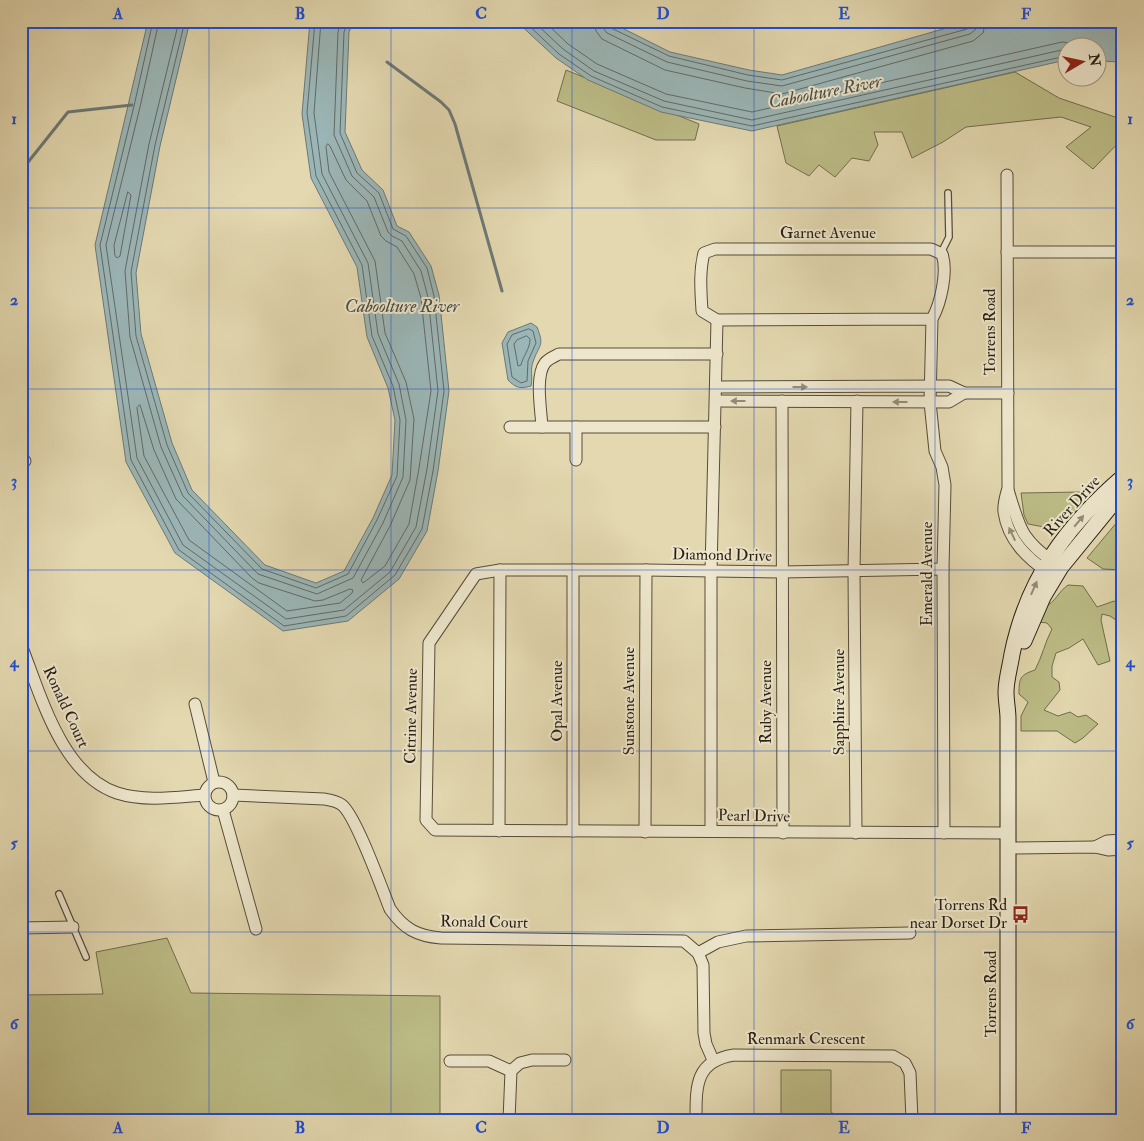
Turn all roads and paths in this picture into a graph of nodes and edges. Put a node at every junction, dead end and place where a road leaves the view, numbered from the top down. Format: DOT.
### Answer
graph roads {
  1 [pos="1007,176"];
  2 [pos="948,192"];
  3 [pos="1007,252"];
  4 [pos="1123,252"];
  5 [pos="941,253"];
  6 [pos="932,319"];
  7 [pos="717,320"];
  8 [pos="717,354"];
  9 [pos="931,386"];
  10 [pos="716,387"];
  11 [pos="964,393"];
  12 [pos="1008,393"];
  13 [pos="716,401"];
  14 [pos="782,401"];
  15 [pos="857,402"];
  16 [pos="930,402"];
  17 [pos="542,426"];
  18 [pos="510,427"];
  19 [pos="576,427"];
  20 [pos="715,427"];
  21 [pos="576,460"];
  22 [pos="1123,477"];
  23 [pos="1123,491"];
  24 [pos="943,568"];
  25 [pos="1052,568"];
  26 [pos="500,570"];
  27 [pos="573,570"];
  28 [pos="646,570"];
  29 [pos="854,571"];
  30 [pos="711,572"];
  31 [pos="782,572"];
  32 [pos="21,645"];
  33 [pos="195,704"];
  34 [pos="214,782"];
  35 [pos="204,795"];
  36 [pos="233,795"];
  37 [pos="222,810"];
  38 [pos="499,831"];
  39 [pos="572,831"];
  40 [pos="710,831"];
  41 [pos="645,832"];
  42 [pos="783,832"];
  43 [pos="944,832"];
  44 [pos="856,833"];
  45 [pos="1008,840"];
  46 [pos="1123,840"];
  47 [pos="1095,848"];
  48 [pos="1123,849"];
  49 [pos="59,894"];
  50 [pos="73,927"];
  51 [pos="21,928"];
  52 [pos="256,929"];
  53 [pos="910,933"];
  54 [pos="698,953"];
  55 [pos="86,957"];
  56 [pos="565,1060"];
  57 [pos="713,1060"];
  58 [pos="450,1062"];
  59 [pos="511,1071"];
  60 [pos="509,1120"];
  61 [pos="696,1120"];
  62 [pos="912,1120"];
  63 [pos="1008,1120"];
  1 -- 3 [label="street, Torrens Road"];
  2 -- 5 [label="lane"];
  3 -- 4 [label="street"];
  3 -- 12 [label="street, Torrens Road"];
  5 -- 6 [label="street"];
  5 -- 7 [label="street, Garnet Avenue"];
  6 -- 7 [label="street"];
  6 -- 9 [label="street, Emerald Avenue"];
  7 -- 8 [label="street"];
  8 -- 10 [label="street"];
  8 -- 17 [label="street"];
  10 -- 9 [label="street, one-way"];
  9 -- 11 [label="street"];
  9 -- 16 [label="street, Emerald Avenue"];
  10 -- 13 [label="street"];
  11 -- 12 [label="street"];
  11 -- 16 [label="street"];
  12 -- 25 [label="street, Torrens Road"];
  14 -- 13 [label="street, one-way"];
  13 -- 20 [label="street"];
  14 -- 15 [label="street"];
  14 -- 31 [label="street, Ruby Avenue"];
  16 -- 15 [label="street, one-way"];
  15 -- 29 [label="street, Sapphire Avenue"];
  16 -- 24 [label="street, Emerald Avenue"];
  17 -- 18 [label="street"];
  17 -- 19 [label="street"];
  19 -- 20 [label="street"];
  19 -- 21 [label="street"];
  20 -- 30 [label="street"];
  25 -- 22 [label="main road, River Drive, one-way"];
  23 -- 25 [label="main road, River Drive"];
  24 -- 29 [label="street, Diamond Drive"];
  24 -- 43 [label="street, Emerald Avenue"];
  25 -- 45 [label="main road, Torrens Road"];
  26 -- 27 [label="street, Diamond Drive"];
  26 -- 38 [label="street"];
  26 -- 38 [label="street, Citrine Avenue"];
  27 -- 28 [label="street, Diamond Drive"];
  27 -- 39 [label="street, Opal Avenue"];
  28 -- 30 [label="street, Diamond Drive"];
  28 -- 41 [label="street, Sunstone Avenue"];
  29 -- 31 [label="street, Diamond Drive"];
  29 -- 44 [label="street, Sapphire Avenue"];
  30 -- 31 [label="street, Diamond Drive"];
  30 -- 40 [label="street"];
  31 -- 42 [label="street, Ruby Avenue"];
  32 -- 35 [label="street, Ronald Court"];
  33 -- 34 [label="street"];
  34 -- 35 [label="street"];
  34 -- 36 [label="street"];
  35 -- 37 [label="street"];
  36 -- 37 [label="street"];
  36 -- 54 [label="street, Ronald Court"];
  37 -- 52 [label="street"];
  38 -- 39 [label="street, Pearl Drive"];
  39 -- 41 [label="street, Pearl Drive"];
  40 -- 41 [label="street, Pearl Drive"];
  40 -- 42 [label="street, Pearl Drive"];
  42 -- 44 [label="street, Pearl Drive"];
  43 -- 44 [label="street, Pearl Drive"];
  43 -- 45 [label="street, Pearl Drive"];
  45 -- 47 [label="street, Pearl Drive"];
  45 -- 63 [label="main road, Torrens Road"];
  46 -- 47 [label="street"];
  47 -- 48 [label="street, Pearl Drive"];
  49 -- 50 [label="lane"];
  50 -- 51 [label="street"];
  50 -- 55 [label="lane"];
  53 -- 54 [label="street"];
  54 -- 57 [label="street"];
  56 -- 59 [label="street"];
  57 -- 61 [label="street"];
  57 -- 62 [label="street, Renmark Crescent"];
  58 -- 59 [label="street"];
  59 -- 60 [label="street"];
}
